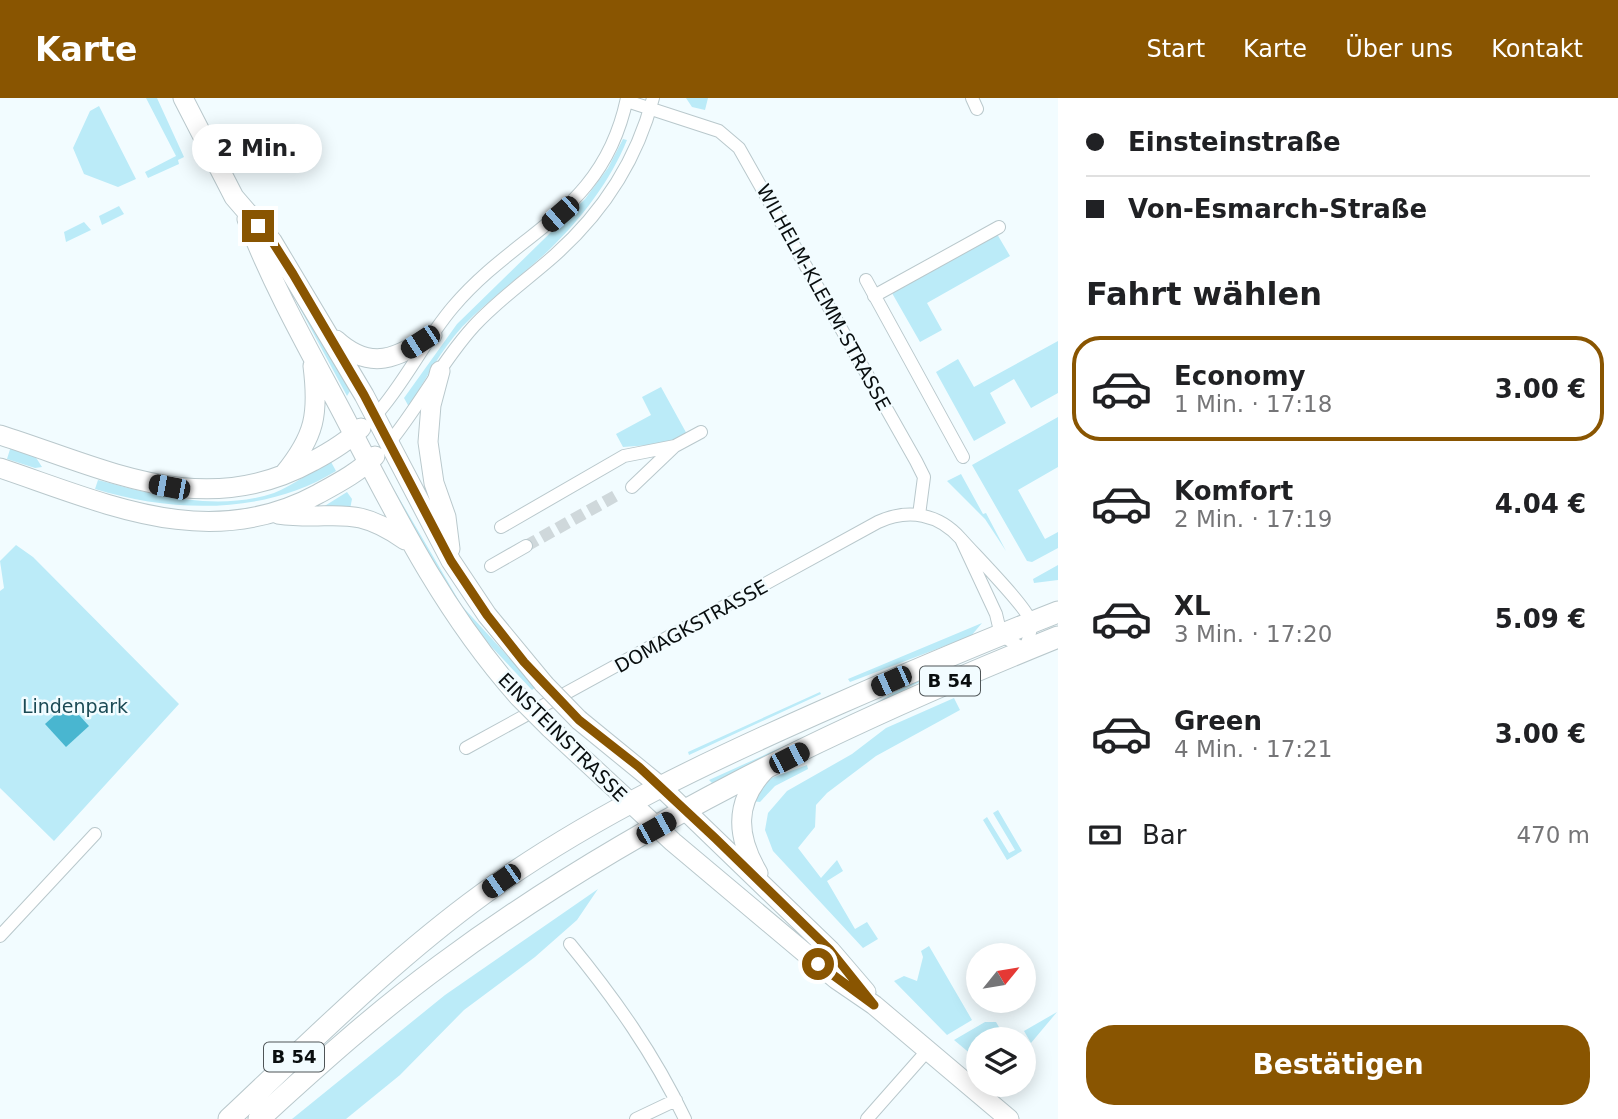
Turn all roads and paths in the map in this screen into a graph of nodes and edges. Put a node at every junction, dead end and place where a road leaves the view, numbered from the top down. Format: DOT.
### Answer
graph roads {
  1 [pos="183,98"];
  2 [pos="627,99"];
  3 [pos="652,103"];
  4 [pos="244,212"];
  5 [pos="999,228"];
  6 [pos="866,280"];
  7 [pos="874,296"];
  8 [pos="327,331"];
  9 [pos="432,335"];
  10 [pos="311,355"];
  11 [pos="440,371"];
  12 [pos="375,416"];
  13 [pos="701,432"];
  14 [pos="0,435"];
  15 [pos="354,436"];
  16 [pos="389,443"];
  17 [pos="676,446"];
  18 [pos="63,457"];
  19 [pos="963,457"];
  20 [pos="367,463"];
  21 [pos="0,468"];
  22 [pos="281,478"];
  23 [pos="632,486"];
  24 [pos="55,487"];
  25 [pos="273,513"];
  26 [pos="919,515"];
  27 [pos="501,527"];
  28 [pos="961,539"];
  29 [pos="409,543"];
  30 [pos="526,546"];
  31 [pos="451,561"];
  32 [pos="493,564"];
  33 [pos="1058,612"];
  34 [pos="1027,614"];
  35 [pos="1001,635"];
  36 [pos="1058,637"];
  37 [pos="1025,650"];
  38 [pos="466,748"];
  39 [pos="765,770"];
  40 [pos="661,787"];
  41 [pos="630,804"];
  42 [pos="687,811"];
  43 [pos="656,828"];
  44 [pos="95,834"];
  45 [pos="773,895"];
  46 [pos="0,936"];
  47 [pos="570,944"];
  48 [pos="874,1005"];
  49 [pos="927,1051"];
  50 [pos="676,1100"];
  51 [pos="229,1119"];
  52 [pos="259,1119"];
  53 [pos="636,1119"];
  54 [pos="685,1119"];
  55 [pos="867,1119"];
  56 [pos="1009,1119"];
  1 -- 4 [label="main road"];
  2 -- 3 [label="street, WILHELM-KLEMM-STRASSE"];
  2 -- 9 [label="street"];
  3 -- 11 [label="street"];
  3 -- 26 [label="street, WILHELM-KLEMM-STRASSE"];
  4 -- 8 [label="main road, EINSTEINSTRASSE"];
  4 -- 10 [label="main road, EINSTEINSTRASSE"];
  5 -- 7 [label="street"];
  6 -- 7 [label="street"];
  7 -- 19 [label="street"];
  8 -- 9 [label="main road"];
  8 -- 12 [label="main road, EINSTEINSTRASSE"];
  9 -- 12 [label="street"];
  10 -- 15 [label="main road, EINSTEINSTRASSE"];
  10 -- 22 [label="main road"];
  11 -- 16 [label="street"];
  11 -- 31 [label="main road"];
  12 -- 15 [label="main road"];
  12 -- 16 [label="main road, EINSTEINSTRASSE"];
  13 -- 17 [label="street"];
  14 -- 18 [label="main road"];
  15 -- 20 [label="main road, EINSTEINSTRASSE"];
  15 -- 22 [label="main road"];
  16 -- 20 [label="main road"];
  16 -- 31 [label="main road, EINSTEINSTRASSE"];
  17 -- 23 [label="street"];
  17 -- 27 [label="street"];
  18 -- 22 [label="main road"];
  18 -- 24 [label="main road"];
  20 -- 25 [label="main road"];
  20 -- 29 [label="main road, EINSTEINSTRASSE"];
  21 -- 24 [label="main road"];
  24 -- 25 [label="main road"];
  25 -- 29 [label="main road"];
  26 -- 28 [label="street"];
  26 -- 38 [label="street, DOMAGKSTRASSE"];
  28 -- 34 [label="street"];
  28 -- 35 [label="street"];
  29 -- 41 [label="main road, EINSTEINSTRASSE, bridge"];
  30 -- 32 [label="street"];
  31 -- 40 [label="main road, EINSTEINSTRASSE, bridge"];
  33 -- 34 [label="main road, B 54"];
  34 -- 35 [label="main road, B 54"];
  34 -- 37 [label="street"];
  35 -- 37 [label="street"];
  35 -- 40 [label="main road, B 54"];
  36 -- 37 [label="main road, B 54"];
  37 -- 39 [label="main road, B 54"];
  39 -- 42 [label="main road, B 54"];
  39 -- 45 [label="main road"];
  40 -- 41 [label="main road, B 54"];
  40 -- 42 [label="main road, EINSTEINSTRASSE"];
  41 -- 43 [label="main road, EINSTEINSTRASSE"];
  41 -- 51 [label="main road, B 54"];
  42 -- 43 [label="main road, B 54"];
  42 -- 45 [label="main road, EINSTEINSTRASSE"];
  43 -- 48 [label="main road, EINSTEINSTRASSE"];
  43 -- 52 [label="main road, B 54"];
  44 -- 46 [label="street"];
  45 -- 48 [label="main road, EINSTEINSTRASSE"];
  47 -- 50 [label="street"];
  48 -- 49 [label="main road, EINSTEINSTRASSE"];
  49 -- 55 [label="street"];
  49 -- 56 [label="main road, EINSTEINSTRASSE"];
  50 -- 53 [label="street"];
  50 -- 54 [label="street"];
}
